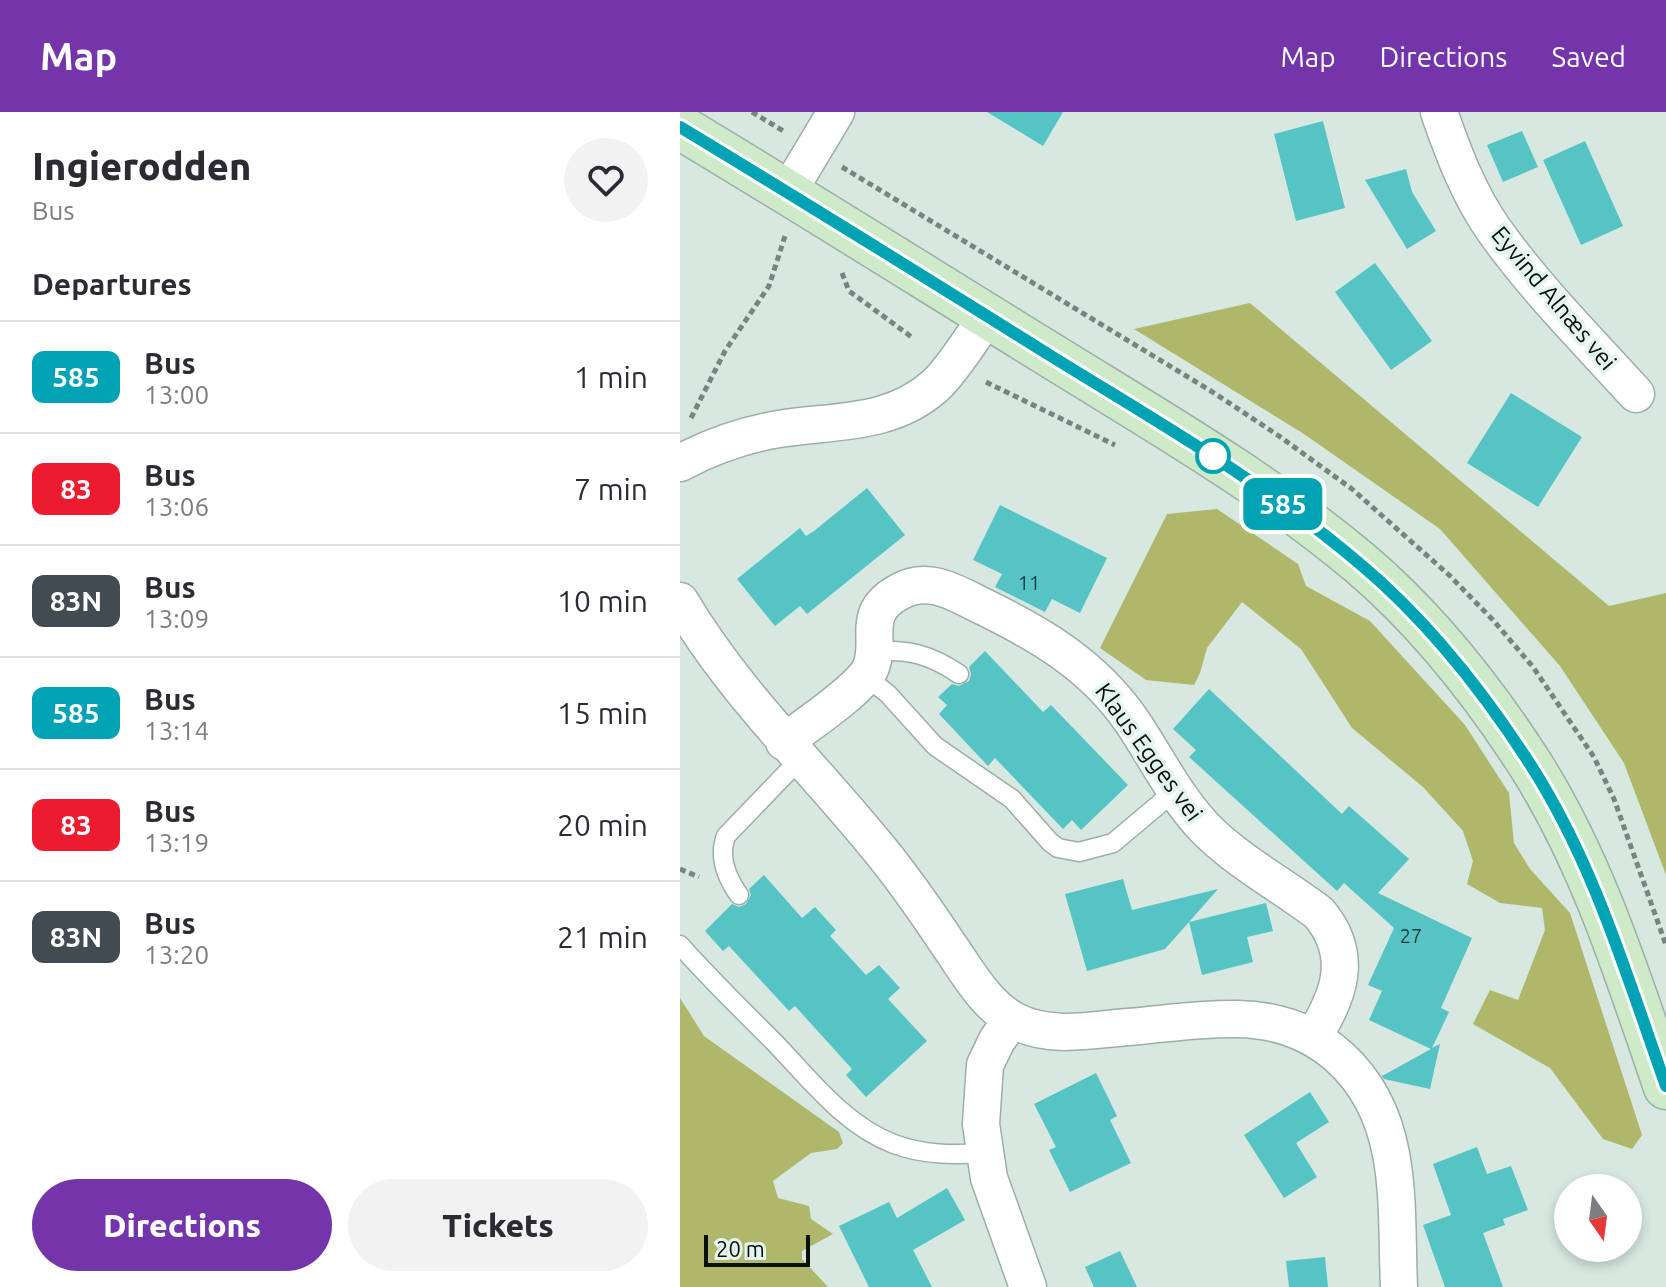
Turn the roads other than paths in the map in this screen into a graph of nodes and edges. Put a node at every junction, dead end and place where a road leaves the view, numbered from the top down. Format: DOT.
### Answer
graph roads {
  1 [pos="836,112"];
  2 [pos="1439,112"];
  3 [pos="680,127"];
  4 [pos="792,194"];
  5 [pos="988,316"];
  6 [pos="1636,394"];
  7 [pos="680,463"];
  8 [pos="680,601"];
  9 [pos="869,664"];
  10 [pos="959,674"];
  11 [pos="792,751"];
  12 [pos="1176,790"];
  13 [pos="739,895"];
  14 [pos="680,945"];
  15 [pos="1012,1020"];
  16 [pos="1313,1037"];
  17 [pos="1666,1087"];
  18 [pos="984,1153"];
  19 [pos="1028,1287"];
  20 [pos="1399,1287"];
  1 -- 4 [label="street"];
  2 -- 6 [label="street, Eyvind Alnæs vei"];
  3 -- 4 [label="main road"];
  4 -- 5 [label="main road"];
  5 -- 7 [label="street"];
  5 -- 17 [label="main road"];
  8 -- 11 [label="street"];
  9 -- 10 [label="lane"];
  9 -- 11 [label="street"];
  9 -- 12 [label="lane"];
  9 -- 12 [label="street, Klaus Egges vei"];
  11 -- 13 [label="lane"];
  11 -- 15 [label="street"];
  12 -- 16 [label="street, Klaus Egges vei"];
  14 -- 18 [label="lane"];
  15 -- 16 [label="street"];
  15 -- 18 [label="street"];
  16 -- 20 [label="street"];
  18 -- 19 [label="street"];
}
